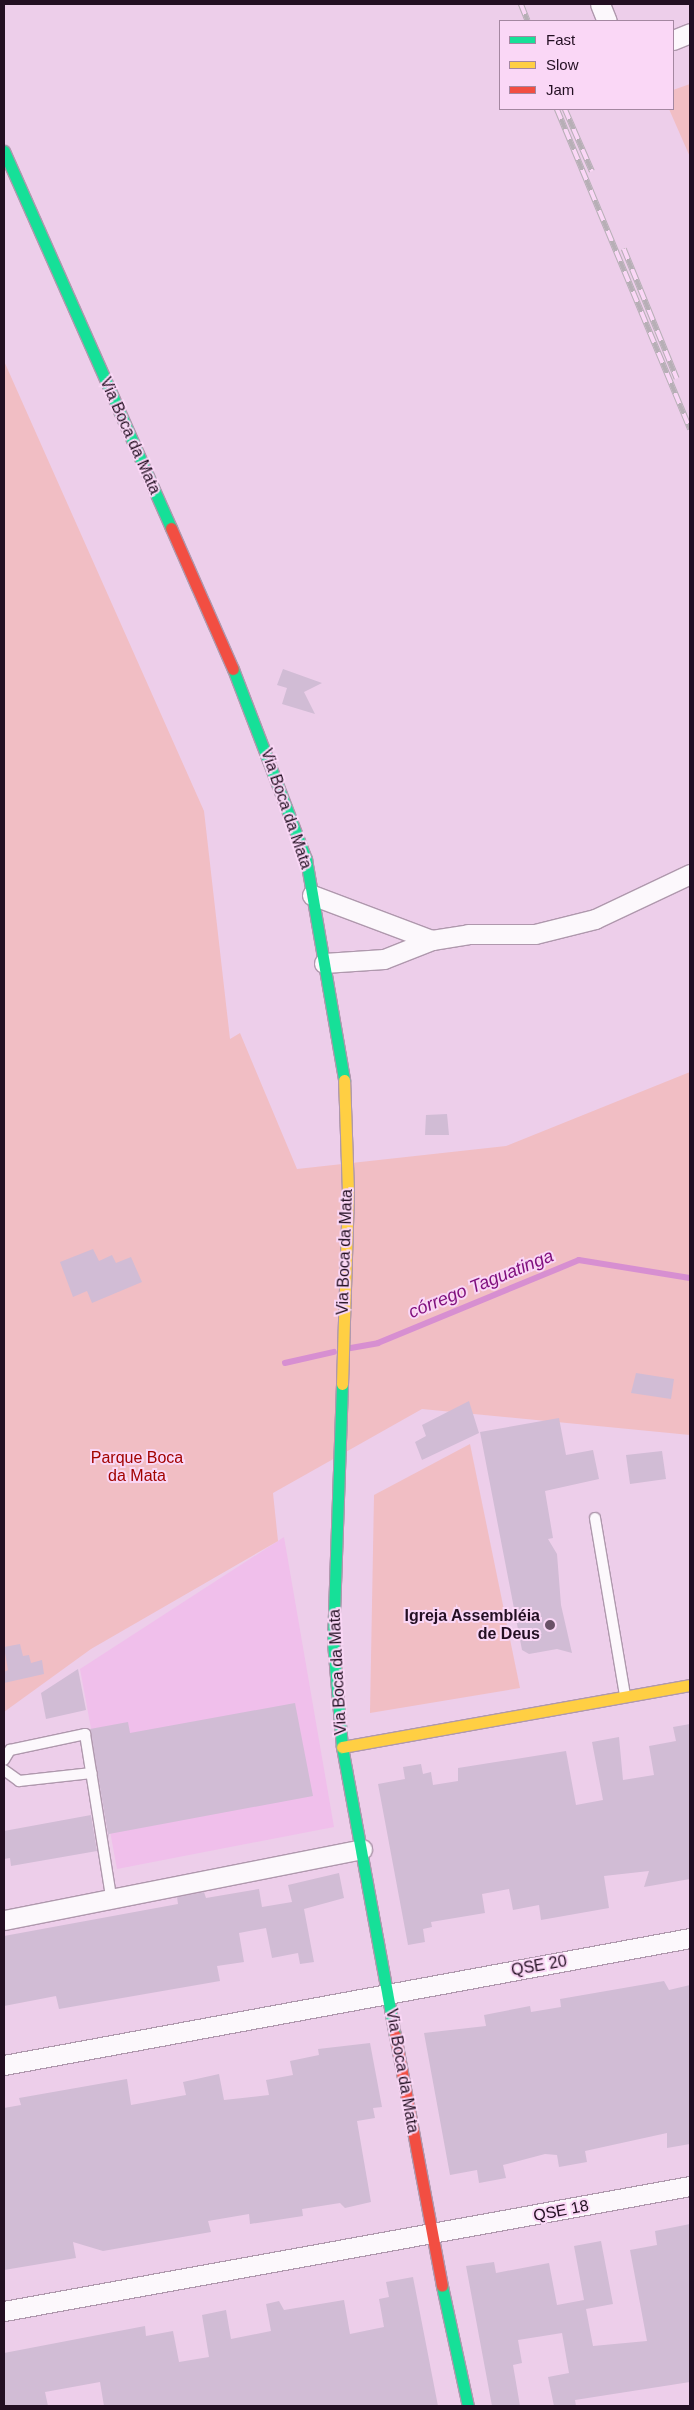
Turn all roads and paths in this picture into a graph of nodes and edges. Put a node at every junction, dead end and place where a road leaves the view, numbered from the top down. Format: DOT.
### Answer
graph roads {
  1 [pos="600,4"];
  2 [pos="607,20"];
  3 [pos="690,33"];
  4 [pos="674,40"];
  5 [pos="4,151"];
  6 [pos="690,874"];
  7 [pos="312,895"];
  8 [pos="432,940"];
  9 [pos="324,963"];
  10 [pos="595,1518"];
  11 [pos="690,1685"];
  12 [pos="626,1696"];
  13 [pos="342,1747"];
  14 [pos="4,1760"];
  15 [pos="4,1770"];
  16 [pos="92,1773"];
  17 [pos="362,1849"];
  18 [pos="111,1898"];
  19 [pos="4,1920"];
  20 [pos="690,1938"];
  21 [pos="389,1994"];
  22 [pos="4,2065"];
  23 [pos="690,2186"];
  24 [pos="432,2235"];
  25 [pos="4,2311"];
  26 [pos="468,2406"];
  1 -- 2 [label="street"];
  3 -- 4 [label="street"];
  5 -- 7 [label="street, Via Boca da Mata"];
  6 -- 8 [label="street"];
  7 -- 8 [label="street"];
  7 -- 9 [label="street, Via Boca da Mata"];
  8 -- 9 [label="street"];
  9 -- 13 [label="street, Via Boca da Mata"];
  10 -- 12 [label="lane"];
  11 -- 12 [label="street"];
  12 -- 13 [label="street"];
  13 -- 17 [label="street, Via Boca da Mata"];
  14 -- 16 [label="lane"];
  15 -- 16 [label="lane"];
  16 -- 18 [label="lane"];
  17 -- 18 [label="street"];
  17 -- 21 [label="street, Via Boca da Mata"];
  18 -- 19 [label="street"];
  20 -- 21 [label="street, QSE 20"];
  21 -- 22 [label="street, QSE 20"];
  21 -- 24 [label="street, Via Boca da Mata"];
  23 -- 24 [label="street, QSE 18"];
  24 -- 25 [label="street, QSE 18"];
  24 -- 26 [label="street, Via Boca da Mata"];
}
